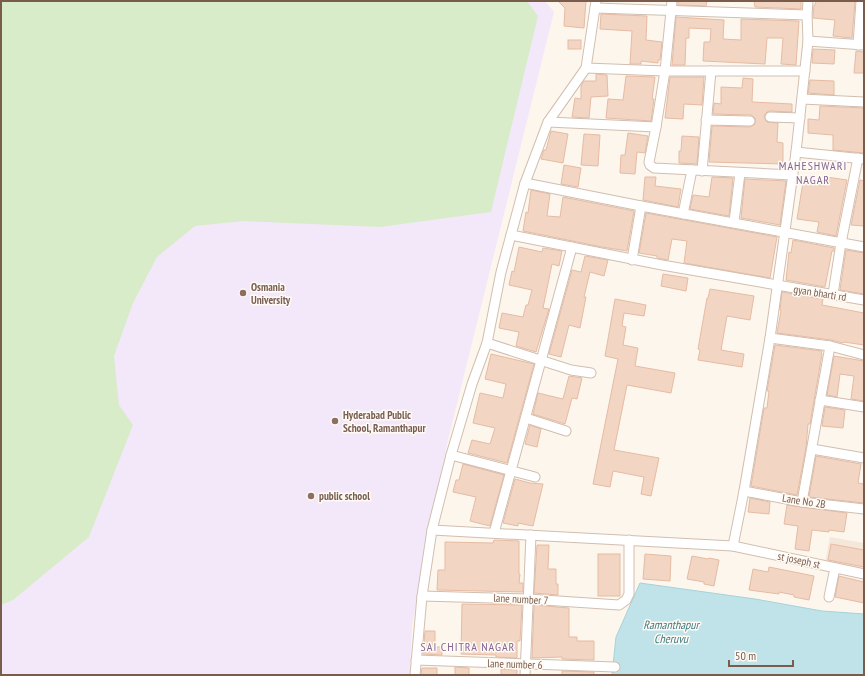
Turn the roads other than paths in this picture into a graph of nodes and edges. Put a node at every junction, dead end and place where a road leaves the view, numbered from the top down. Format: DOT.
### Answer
graph roads {
  1 [pos="672,1"];
  2 [pos="808,1"];
  3 [pos="861,1"];
  4 [pos="595,4"];
  5 [pos="670,11"];
  6 [pos="807,15"];
  7 [pos="808,41"];
  8 [pos="861,45"];
  9 [pos="586,68"];
  10 [pos="665,71"];
  11 [pos="711,71"];
  12 [pos="804,71"];
  13 [pos="802,99"];
  14 [pos="864,102"];
  15 [pos="770,117"];
  16 [pos="800,118"];
  17 [pos="706,120"];
  18 [pos="750,121"];
  19 [pos="548,122"];
  20 [pos="656,127"];
  21 [pos="796,152"];
  22 [pos="861,158"];
  23 [pos="692,170"];
  24 [pos="702,171"];
  25 [pos="740,173"];
  26 [pos="792,175"];
  27 [pos="525,183"];
  28 [pos="641,206"];
  29 [pos="683,214"];
  30 [pos="734,222"];
  31 [pos="785,232"];
  32 [pos="511,235"];
  33 [pos="841,243"];
  34 [pos="572,247"];
  35 [pos="864,247"];
  36 [pos="632,260"];
  37 [pos="777,286"];
  38 [pos="833,294"];
  39 [pos="864,300"];
  40 [pos="770,338"];
  41 [pos="487,344"];
  42 [pos="830,346"];
  43 [pos="864,355"];
  44 [pos="542,360"];
  45 [pos="591,373"];
  46 [pos="820,400"];
  47 [pos="864,407"];
  48 [pos="526,418"];
  49 [pos="566,430"];
  50 [pos="812,449"];
  51 [pos="451,455"];
  52 [pos="864,458"];
  53 [pos="511,470"];
  54 [pos="535,477"];
  55 [pos="744,491"];
  56 [pos="802,502"];
  57 [pos="864,509"];
  58 [pos="432,530"];
  59 [pos="494,533"];
  60 [pos="531,535"];
  61 [pos="629,540"];
  62 [pos="733,546"];
  63 [pos="834,568"];
  64 [pos="864,574"];
  65 [pos="422,596"];
  66 [pos="829,597"];
  67 [pos="528,599"];
  68 [pos="416,660"];
  69 [pos="525,664"];
  70 [pos="615,667"];
  71 [pos="415,675"];
  72 [pos="525,675"];
  1 -- 5 [label="street"];
  2 -- 6 [label="street"];
  3 -- 8 [label="street"];
  4 -- 5 [label="street"];
  4 -- 9 [label="street"];
  5 -- 6 [label="street"];
  5 -- 10 [label="street"];
  6 -- 7 [label="street"];
  7 -- 8 [label="street"];
  7 -- 12 [label="street"];
  9 -- 10 [label="street"];
  9 -- 19 [label="street"];
  10 -- 11 [label="street"];
  10 -- 20 [label="street"];
  11 -- 12 [label="street"];
  11 -- 17 [label="street"];
  12 -- 13 [label="street"];
  13 -- 14 [label="street"];
  13 -- 16 [label="street"];
  15 -- 16 [label="street"];
  16 -- 21 [label="street"];
  17 -- 18 [label="street"];
  17 -- 24 [label="street"];
  19 -- 20 [label="street"];
  19 -- 27 [label="street"];
  20 -- 23 [label="street"];
  21 -- 22 [label="street"];
  21 -- 26 [label="street"];
  22 -- 33 [label="street"];
  23 -- 24 [label="street"];
  23 -- 29 [label="street"];
  24 -- 25 [label="street"];
  25 -- 26 [label="street"];
  25 -- 30 [label="street"];
  26 -- 31 [label="street"];
  27 -- 28 [label="street"];
  27 -- 32 [label="street"];
  28 -- 29 [label="street"];
  28 -- 36 [label="street"];
  29 -- 30 [label="street"];
  30 -- 31 [label="street"];
  31 -- 33 [label="street"];
  31 -- 37 [label="street"];
  32 -- 34 [label="street, gyan bharti rd"];
  32 -- 41 [label="street"];
  33 -- 35 [label="street"];
  33 -- 38 [label="street"];
  34 -- 36 [label="street, gyan bharti rd"];
  34 -- 44 [label="street"];
  36 -- 37 [label="street, gyan bharti rd"];
  37 -- 38 [label="street, gyan bharti rd"];
  37 -- 40 [label="street"];
  38 -- 39 [label="street, gyan bharti rd"];
  40 -- 42 [label="street"];
  40 -- 55 [label="street"];
  41 -- 44 [label="street"];
  41 -- 51 [label="street"];
  42 -- 43 [label="street"];
  42 -- 46 [label="street"];
  44 -- 45 [label="street"];
  44 -- 48 [label="street"];
  46 -- 47 [label="street"];
  46 -- 50 [label="street"];
  48 -- 49 [label="street"];
  48 -- 53 [label="street"];
  50 -- 52 [label="street"];
  50 -- 56 [label="street"];
  51 -- 53 [label="street"];
  51 -- 58 [label="street"];
  53 -- 54 [label="street"];
  53 -- 59 [label="street"];
  55 -- 56 [label="street, Lane No 2B"];
  55 -- 62 [label="street"];
  56 -- 57 [label="street, Lane No 2B"];
  58 -- 59 [label="street, st joseph st"];
  58 -- 65 [label="street"];
  59 -- 60 [label="street, st joseph st"];
  60 -- 61 [label="street, st joseph st"];
  60 -- 67 [label="street"];
  61 -- 62 [label="street, st joseph st"];
  61 -- 67 [label="street, lane number 7"];
  62 -- 63 [label="street, st joseph st"];
  63 -- 64 [label="street, st joseph st"];
  63 -- 66 [label="street"];
  65 -- 67 [label="street, lane number 7"];
  65 -- 68 [label="street"];
  67 -- 69 [label="street"];
  68 -- 69 [label="street, lane number 6"];
  68 -- 71 [label="street"];
  69 -- 70 [label="street, lane number 6"];
  69 -- 72 [label="street"];
}
